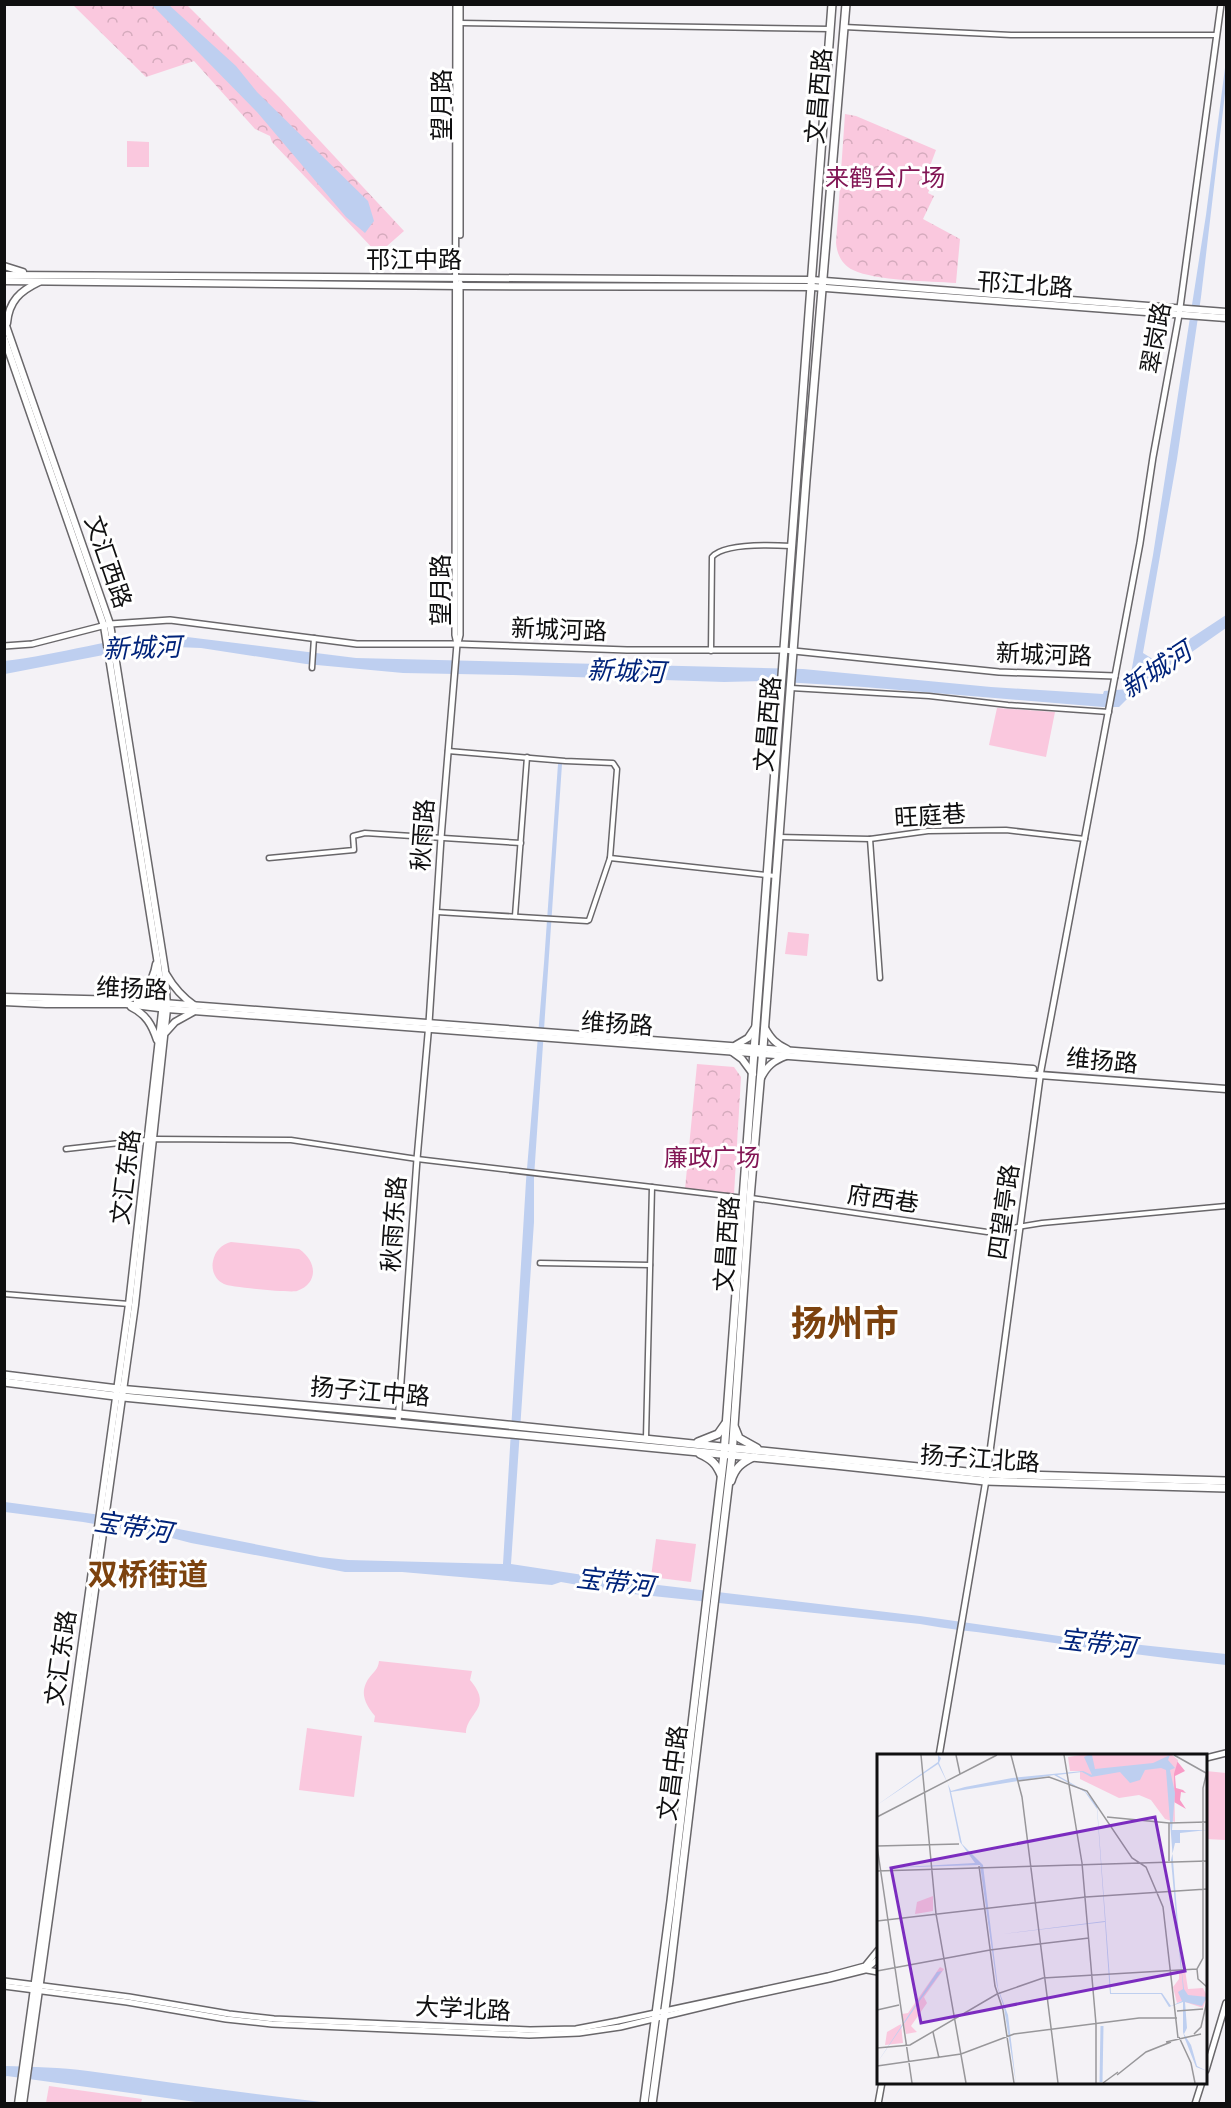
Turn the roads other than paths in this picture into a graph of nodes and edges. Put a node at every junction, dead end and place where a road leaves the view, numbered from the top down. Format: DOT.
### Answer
graph roads {
  1 [pos="458,4"];
  2 [pos="832,4"];
  3 [pos="846,4"];
  4 [pos="1221,4"];
  5 [pos="460,22"];
  6 [pos="844,27"];
  7 [pos="830,29"];
  8 [pos="1216,35"];
  9 [pos="4,266"];
  10 [pos="4,275"];
  11 [pos="40,279"];
  12 [pos="458,279"];
  13 [pos="4,281"];
  14 [pos="812,283"];
  15 [pos="822,284"];
  16 [pos="458,286"];
  17 [pos="1180,307"];
  18 [pos="1188,312"];
  19 [pos="1227,312"];
  20 [pos="1203,313"];
  21 [pos="1179,315"];
  22 [pos="1227,318"];
  23 [pos="6,323"];
  24 [pos="4,338"];
  25 [pos="792,546"];
  26 [pos="107,625"];
  27 [pos="314,638"];
  28 [pos="457,644"];
  29 [pos="4,646"];
  30 [pos="784,650"];
  31 [pos="711,651"];
  32 [pos="793,652"];
  33 [pos="112,657"];
  34 [pos="312,668"];
  35 [pos="1115,676"];
  36 [pos="791,687"];
  37 [pos="1109,710"];
  38 [pos="448,751"];
  39 [pos="527,757"];
  40 [pos="778,837"];
  41 [pos="441,838"];
  42 [pos="870,839"];
  43 [pos="1085,839"];
  44 [pos="521,843"];
  45 [pos="269,858"];
  46 [pos="610,858"];
  47 [pos="772,875"];
  48 [pos="437,912"];
  49 [pos="515,916"];
  50 [pos="157,958"];
  51 [pos="165,970"];
  52 [pos="880,978"];
  53 [pos="4,999"];
  54 [pos="126,1002"];
  55 [pos="165,1006"];
  56 [pos="196,1008"];
  57 [pos="429,1026"];
  58 [pos="756,1026"];
  59 [pos="765,1027"];
  60 [pos="165,1032"];
  61 [pos="158,1044"];
  62 [pos="732,1048"];
  63 [pos="754,1050"];
  64 [pos="763,1051"];
  65 [pos="789,1053"];
  66 [pos="1041,1072"];
  67 [pos="753,1074"];
  68 [pos="760,1078"];
  69 [pos="1227,1087"];
  70 [pos="152,1139"];
  71 [pos="66,1149"];
  72 [pos="417,1159"];
  73 [pos="652,1187"];
  74 [pos="746,1198"];
  75 [pos="1227,1206"];
  76 [pos="1021,1226"];
  77 [pos="540,1263"];
  78 [pos="650,1265"];
  79 [pos="4,1294"];
  80 [pos="129,1304"];
  81 [pos="4,1375"];
  82 [pos="4,1382"];
  83 [pos="120,1393"];
  84 [pos="399,1414"];
  85 [pos="726,1422"];
  86 [pos="398,1423"];
  87 [pos="734,1426"];
  88 [pos="510,1429"];
  89 [pos="522,1431"];
  90 [pos="646,1438"];
  91 [pos="695,1443"];
  92 [pos="762,1450"];
  93 [pos="692,1451"];
  94 [pos="728,1451"];
  95 [pos="753,1457"];
  96 [pos="722,1477"];
  97 [pos="986,1477"];
  98 [pos="1227,1481"];
  99 [pos="1227,1488"];
  100 [pos="726,1498"];
  101 [pos="712,1587"];
  102 [pos="710,1604"];
  103 [pos="1227,1753"];
  104 [pos="939,1754"];
  105 [pos="1207,1758"];
  106 [pos="877,1952"];
  107 [pos="877,1961"];
  108 [pos="865,1970"];
  109 [pos="877,1972"];
  110 [pos="4,1981"];
  111 [pos="4,1986"];
  112 [pos="37,1987"];
  113 [pos="1227,2003"];
  114 [pos="664,2014"];
  115 [pos="656,2016"];
  116 [pos="1207,2067"];
  117 [pos="23,2082"];
  118 [pos="882,2084"];
  119 [pos="1201,2084"];
  120 [pos="18,2103"];
  121 [pos="23,2103"];
  122 [pos="644,2103"];
  123 [pos="652,2103"];
  124 [pos="878,2103"];
  125 [pos="1195,2103"];
  1 -- 5 [label="street, 望月路"];
  1 -- 12 [label="street, 望月路"];
  2 -- 7 [label="main road, 文昌西路"];
  3 -- 6 [label="main road, 文昌西路"];
  4 -- 8 [label="street, 翠岗路"];
  5 -- 7 [label="street"];
  5 -- 12 [label="street, 望月路"];
  6 -- 8 [label="street"];
  6 -- 15 [label="main road, 文昌西路"];
  7 -- 14 [label="main road, 文昌西路"];
  8 -- 17 [label="street, 翠岗路"];
  9 -- 11 [label="main road"];
  10 -- 11 [label="main road, 邗江中路"];
  11 -- 12 [label="main road, 邗江中路"];
  11 -- 13 [label="main road, 邗江中路"];
  11 -- 16 [label="main road, 邗江中路"];
  11 -- 23 [label="main road"];
  12 -- 14 [label="main road, 邗江中路"];
  12 -- 16 [label="street, 望月路"];
  14 -- 15 [label="main road, 邗江中路"];
  14 -- 16 [label="main road, 邗江中路"];
  14 -- 25 [label="main road, 文昌西路"];
  15 -- 17 [label="main road, 邗江北路"];
  15 -- 21 [label="main road, 邗江北路"];
  15 -- 32 [label="main road, 文昌西路"];
  16 -- 28 [label="street, 望月路"];
  17 -- 18 [label="main road, 邗江北路"];
  17 -- 21 [label="street, 翠岗路"];
  18 -- 20 [label="main road, 邗江北路"];
  18 -- 21 [label="main road, 邗江北路"];
  19 -- 20 [label="main road, 邗江北路"];
  20 -- 22 [label="main road, 邗江北路"];
  21 -- 35 [label="street, 翠岗路"];
  23 -- 26 [label="main road, 文汇西路"];
  24 -- 26 [label="main road, 文汇西路"];
  25 -- 30 [label="main road, 文昌西路"];
  25 -- 31 [label="street"];
  26 -- 27 [label="street, 新城河路"];
  26 -- 29 [label="street, 新城河路"];
  26 -- 33 [label="main road, 文汇西路"];
  27 -- 28 [label="street, 新城河路"];
  27 -- 34 [label="street"];
  28 -- 31 [label="street, 新城河路"];
  28 -- 38 [label="street, 秋雨路"];
  30 -- 31 [label="street, 新城河路"];
  30 -- 32 [label="street, 新城河路"];
  30 -- 47 [label="main road, 文昌西路"];
  32 -- 35 [label="street, 新城河路"];
  32 -- 36 [label="main road, 文昌西路"];
  33 -- 50 [label="main road, 文汇西路"];
  33 -- 51 [label="main road, 文汇西路"];
  35 -- 37 [label="street, 四望亭路"];
  36 -- 37 [label="street"];
  36 -- 40 [label="main road, 文昌西路"];
  37 -- 43 [label="street, 四望亭路"];
  38 -- 39 [label="street"];
  38 -- 41 [label="street, 秋雨路"];
  39 -- 44 [label="street"];
  39 -- 46 [label="street"];
  40 -- 42 [label="street, 旺庭巷"];
  40 -- 47 [label="main road, 文昌西路"];
  41 -- 44 [label="street"];
  41 -- 45 [label="street"];
  41 -- 48 [label="street, 秋雨路"];
  42 -- 43 [label="street, 旺庭巷"];
  42 -- 52 [label="street"];
  43 -- 66 [label="street, 四望亭路"];
  44 -- 49 [label="street"];
  46 -- 47 [label="street"];
  46 -- 49 [label="street"];
  47 -- 58 [label="main road, 文昌西路"];
  47 -- 59 [label="main road, 文昌西路"];
  48 -- 49 [label="street"];
  48 -- 57 [label="street, 秋雨路"];
  50 -- 54 [label="main road"];
  50 -- 55 [label="main road, 文汇西路"];
  51 -- 55 [label="main road, 文汇西路"];
  51 -- 56 [label="main road"];
  53 -- 54 [label="main road, 维扬路"];
  54 -- 55 [label="main road, 维扬路"];
  54 -- 61 [label="main road"];
  55 -- 56 [label="main road, 维扬路"];
  55 -- 60 [label="main road, 文汇东路"];
  55 -- 61 [label="main road, 文汇东路"];
  56 -- 57 [label="main road, 维扬路"];
  56 -- 60 [label="main road"];
  57 -- 62 [label="main road, 维扬路"];
  57 -- 72 [label="street, 秋雨东路"];
  58 -- 62 [label="main road"];
  58 -- 63 [label="main road, 文昌西路"];
  59 -- 64 [label="main road, 文昌西路"];
  59 -- 65 [label="main road"];
  60 -- 70 [label="main road, 文汇东路"];
  61 -- 70 [label="main road, 文汇东路"];
  62 -- 63 [label="main road, 维扬路"];
  62 -- 67 [label="main road"];
  63 -- 64 [label="main road, 维扬路"];
  63 -- 67 [label="main road, 文昌西路"];
  64 -- 65 [label="main road, 维扬路"];
  64 -- 68 [label="main road, 文昌西路"];
  65 -- 66 [label="main road, 维扬路"];
  65 -- 68 [label="main road"];
  66 -- 69 [label="main road, 维扬路"];
  66 -- 76 [label="street, 四望亭路"];
  67 -- 74 [label="main road, 文昌西路"];
  68 -- 74 [label="main road, 文昌西路"];
  70 -- 71 [label="street, 府西巷"];
  70 -- 72 [label="street, 府西巷"];
  70 -- 80 [label="main road, 文汇东路"];
  70 -- 83 [label="main road, 文汇东路"];
  72 -- 73 [label="street, 府西巷"];
  72 -- 84 [label="street, 秋雨东路"];
  73 -- 74 [label="street, 府西巷"];
  73 -- 78 [label="street"];
  74 -- 76 [label="street, 府西巷"];
  74 -- 85 [label="main road, 文昌西路"];
  74 -- 87 [label="main road, 文昌西路"];
  75 -- 76 [label="street, 府西巷"];
  76 -- 97 [label="street, 四望亭路"];
  77 -- 78 [label="street"];
  78 -- 90 [label="street"];
  79 -- 80 [label="street"];
  80 -- 83 [label="main road, 文汇东路"];
  81 -- 83 [label="main road, 扬子江中路"];
  82 -- 83 [label="main road, 扬子江中路"];
  83 -- 84 [label="main road, 扬子江中路"];
  83 -- 86 [label="main road, 扬子江中路"];
  83 -- 112 [label="main road, 文汇东路"];
  84 -- 86 [label="street, 秋雨东路"];
  84 -- 88 [label="main road, 扬子江中路"];
  85 -- 91 [label="main road"];
  85 -- 94 [label="main road, 文昌西路"];
  86 -- 88 [label="main road, 扬子江中路"];
  87 -- 92 [label="main road"];
  87 -- 94 [label="main road, 文昌西路"];
  88 -- 89 [label="main road, 扬子江中路"];
  89 -- 90 [label="main road, 扬子江中路"];
  89 -- 93 [label="main road, 扬子江中路"];
  90 -- 91 [label="main road, 扬子江中路"];
  91 -- 94 [label="main road, 扬子江中路"];
  92 -- 94 [label="main road, 扬子江北路"];
  92 -- 97 [label="main road, 扬子江北路"];
  93 -- 94 [label="main road, 扬子江中路"];
  93 -- 96 [label="main road"];
  94 -- 95 [label="main road, 扬子江北路"];
  94 -- 96 [label="main road, 文昌中路"];
  94 -- 100 [label="main road, 文昌中路"];
  95 -- 97 [label="main road, 扬子江北路"];
  95 -- 100 [label="main road"];
  96 -- 101 [label="main road, 文昌中路"];
  97 -- 98 [label="main road, 扬子江北路"];
  97 -- 99 [label="main road, 扬子江北路"];
  97 -- 104 [label="street, 四望亭路"];
  100 -- 101 [label="main road, 文昌中路"];
  101 -- 102 [label="main road, 文昌中路"];
  102 -- 114 [label="main road, 文昌中路"];
  102 -- 115 [label="main road, 文昌中路"];
  103 -- 105 [label="street"];
  106 -- 114 [label="street, 大学北路"];
  107 -- 108 [label="street, 大学北路"];
  108 -- 109 [label="street"];
  108 -- 114 [label="street, 大学北路"];
  110 -- 112 [label="street"];
  111 -- 112 [label="street"];
  112 -- 115 [label="street, 大学北路"];
  112 -- 117 [label="main road, 文汇东路"];
  113 -- 116 [label="street"];
  114 -- 115 [label="street, 大学北路"];
  114 -- 123 [label="main road, 文昌中路"];
  115 -- 122 [label="main road, 文昌中路"];
  117 -- 120 [label="main road, 文汇东路"];
  117 -- 121 [label="main road, 文汇东路"];
  118 -- 124 [label="street"];
  119 -- 125 [label="street"];
}
